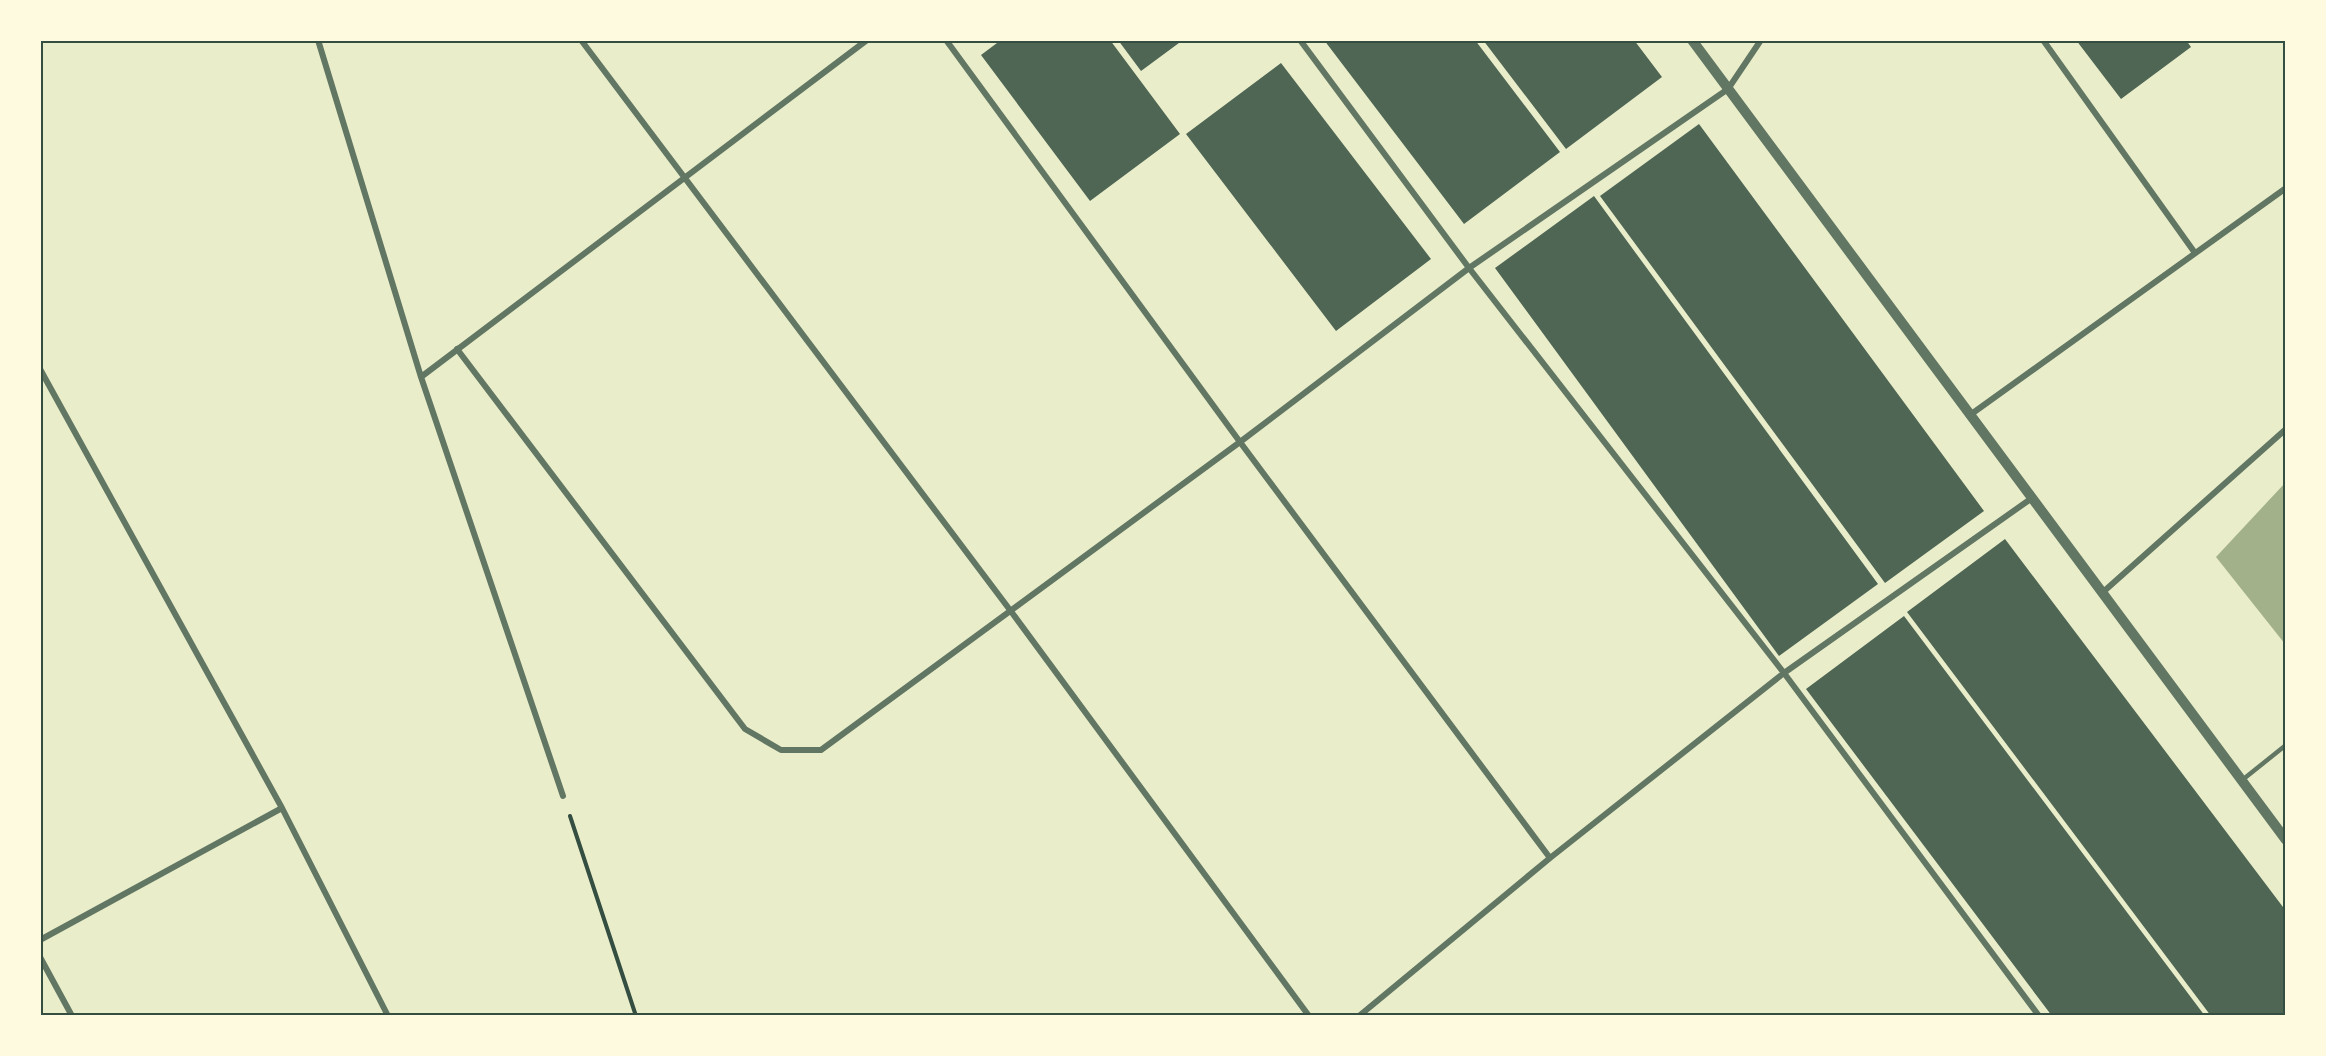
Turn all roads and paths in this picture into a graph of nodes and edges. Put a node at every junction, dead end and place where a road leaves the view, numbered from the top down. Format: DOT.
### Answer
graph roads {
  1 [pos="318,40"];
  2 [pos="581,40"];
  3 [pos="867,40"];
  4 [pos="946,40"];
  5 [pos="1300,40"];
  6 [pos="1692,40"];
  7 [pos="1761,40"];
  8 [pos="2043,40"];
  9 [pos="1728,89"];
  10 [pos="685,178"];
  11 [pos="2286,188"];
  12 [pos="2195,253"];
  13 [pos="1469,268"];
  14 [pos="457,349"];
  15 [pos="40,369"];
  16 [pos="421,377"];
  17 [pos="1970,415"];
  18 [pos="2286,429"];
  19 [pos="1240,442"];
  20 [pos="2032,498"];
  21 [pos="2102,593"];
  22 [pos="1010,610"];
  23 [pos="1784,673"];
  24 [pos="2286,744"];
  25 [pos="2241,781"];
  26 [pos="563,796"];
  27 [pos="282,808"];
  28 [pos="2286,840"];
  29 [pos="1550,858"];
  30 [pos="40,940"];
  31 [pos="40,957"];
  32 [pos="72,1016"];
  33 [pos="388,1016"];
  34 [pos="636,1016"];
  35 [pos="1310,1016"];
  36 [pos="1359,1016"];
  37 [pos="2039,1016"];
  1 -- 16 [label="street"];
  2 -- 10 [label="street"];
  3 -- 10 [label="street"];
  4 -- 19 [label="street"];
  5 -- 13 [label="street"];
  6 -- 9 [label="street"];
  7 -- 9 [label="street"];
  8 -- 12 [label="street"];
  9 -- 13 [label="street"];
  9 -- 17 [label="street"];
  10 -- 14 [label="street"];
  10 -- 22 [label="street"];
  11 -- 12 [label="street"];
  12 -- 17 [label="street"];
  13 -- 19 [label="street"];
  13 -- 23 [label="street"];
  14 -- 16 [label="street"];
  14 -- 22 [label="street"];
  15 -- 27 [label="street"];
  16 -- 26 [label="street"];
  17 -- 20 [label="street"];
  18 -- 21 [label="street"];
  19 -- 22 [label="street"];
  19 -- 29 [label="street"];
  20 -- 21 [label="street"];
  20 -- 23 [label="street"];
  21 -- 25 [label="street"];
  22 -- 35 [label="street"];
  23 -- 29 [label="street"];
  23 -- 37 [label="street"];
  24 -- 25 [label="lane"];
  25 -- 28 [label="street"];
  26 -- 34 [label="path"];
  27 -- 30 [label="street"];
  27 -- 33 [label="street"];
  29 -- 36 [label="street"];
  31 -- 32 [label="street"];
}
